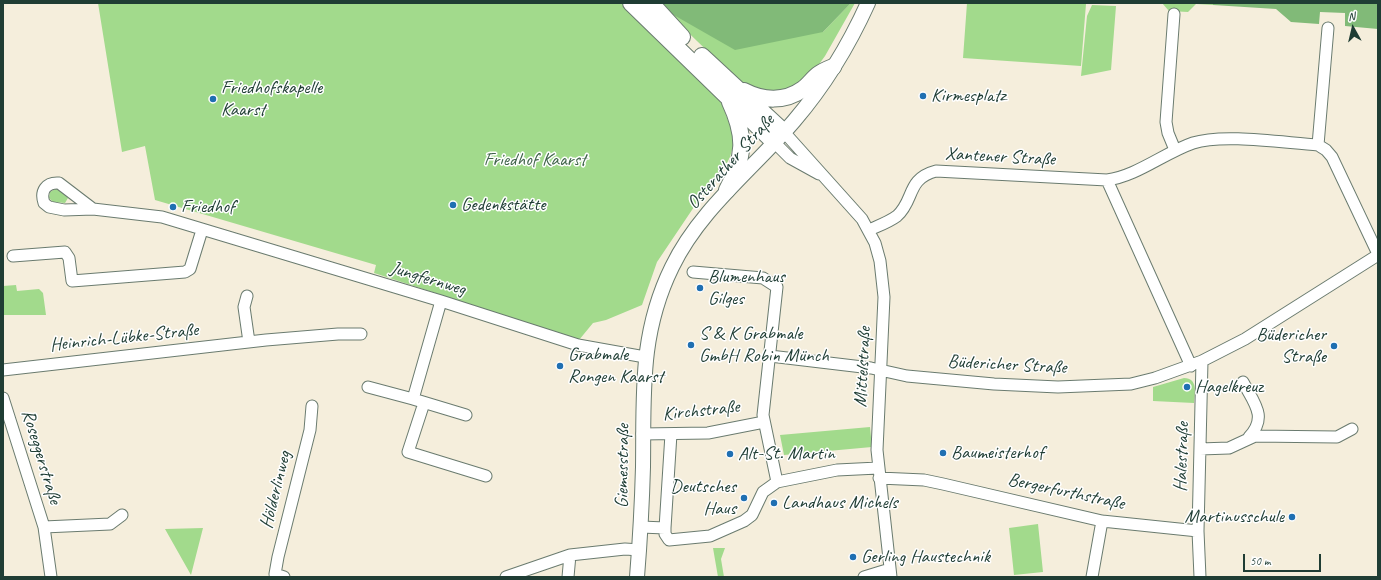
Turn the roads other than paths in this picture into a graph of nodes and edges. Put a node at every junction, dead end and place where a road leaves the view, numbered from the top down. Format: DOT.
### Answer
graph roads {
  1 [pos="631,3"];
  2 [pos="650,3"];
  3 [pos="868,3"];
  4 [pos="1174,14"];
  5 [pos="1328,28"];
  6 [pos="833,67"];
  7 [pos="728,88"];
  8 [pos="779,137"];
  9 [pos="1318,145"];
  10 [pos="1175,150"];
  11 [pos="1106,180"];
  12 [pos="727,190"];
  13 [pos="93,209"];
  14 [pos="202,230"];
  15 [pos="869,230"];
  16 [pos="1378,255"];
  17 [pos="13,256"];
  18 [pos="693,272"];
  19 [pos="247,296"];
  20 [pos="442,301"];
  21 [pos="361,334"];
  22 [pos="250,342"];
  23 [pos="770,356"];
  24 [pos="645,357"];
  25 [pos="1202,361"];
  26 [pos="1190,366"];
  27 [pos="3,370"];
  28 [pos="880,370"];
  29 [pos="1243,382"];
  30 [pos="368,387"];
  31 [pos="3,398"];
  32 [pos="413,399"];
  33 [pos="424,403"];
  34 [pos="312,406"];
  35 [pos="466,415"];
  36 [pos="1260,416"];
  37 [pos="764,422"];
  38 [pos="1352,429"];
  39 [pos="642,434"];
  40 [pos="671,434"];
  41 [pos="1275,436"];
  42 [pos="1248,437"];
  43 [pos="1200,449"];
  44 [pos="878,473"];
  45 [pos="486,476"];
  46 [pos="777,482"];
  47 [pos="122,515"];
  48 [pos="1102,521"];
  49 [pos="44,527"];
  50 [pos="640,527"];
  51 [pos="665,528"];
  52 [pos="1198,531"];
  53 [pos="640,550"];
  54 [pos="570,554"];
  55 [pos="890,573"];
  56 [pos="51,577"];
  57 [pos="284,577"];
  58 [pos="506,577"];
  59 [pos="568,577"];
  60 [pos="637,577"];
  61 [pos="864,577"];
  62 [pos="1092,577"];
  63 [pos="1200,577"];
  1 -- 7 [label="highway"];
  2 -- 7 [label="highway"];
  3 -- 6 [label="main road, Osterather Straße"];
  4 -- 10 [label="street"];
  5 -- 9 [label="street"];
  6 -- 7 [label="highway"];
  6 -- 8 [label="main road, Osterather Straße"];
  7 -- 8 [label="highway"];
  7 -- 12 [label="highway"];
  8 -- 12 [label="main road, Osterather Straße"];
  8 -- 15 [label="street, Mittelstraße"];
  9 -- 10 [label="street, Xantener Straße"];
  9 -- 16 [label="street"];
  10 -- 11 [label="street, Xantener Straße"];
  11 -- 15 [label="street, Xantener Straße"];
  11 -- 26 [label="street"];
  12 -- 24 [label="main road, Osterather Straße"];
  13 -- 14 [label="street, Jungfernweg"];
  14 -- 17 [label="street"];
  14 -- 20 [label="street, Jungfernweg"];
  15 -- 28 [label="street, Mittelstraße"];
  16 -- 25 [label="street, Büdericher Straße"];
  18 -- 23 [label="street, Kirchstraße"];
  19 -- 22 [label="street"];
  20 -- 24 [label="street, Jungfernweg"];
  20 -- 32 [label="street"];
  21 -- 22 [label="street, Heinrich-Lübke-Straße"];
  22 -- 27 [label="street, Heinrich-Lübke-Straße"];
  23 -- 28 [label="street, Büdericher Straße"];
  23 -- 37 [label="street, Kirchstraße"];
  24 -- 39 [label="main road, Giemesstraße"];
  25 -- 26 [label="street, Büdericher Straße"];
  25 -- 43 [label="street, Halestraße"];
  26 -- 28 [label="street, Büdericher Straße"];
  28 -- 44 [label="street, Mittelstraße"];
  29 -- 36 [label="street"];
  30 -- 32 [label="street"];
  31 -- 49 [label="street, Roseggerstraße"];
  32 -- 33 [label="street"];
  33 -- 35 [label="street"];
  33 -- 45 [label="street"];
  34 -- 57 [label="street, Hölderlinweg"];
  36 -- 41 [label="street"];
  36 -- 42 [label="street"];
  37 -- 40 [label="street, Kirchstraße"];
  37 -- 46 [label="street, Kirchstraße"];
  38 -- 41 [label="street"];
  39 -- 40 [label="street, Kirchstraße"];
  39 -- 50 [label="main road, Giemesstraße"];
  40 -- 51 [label="street"];
  41 -- 42 [label="street"];
  42 -- 43 [label="street"];
  43 -- 52 [label="street, Halestraße"];
  44 -- 46 [label="street, Bergerfurthstraße"];
  44 -- 48 [label="street, Bergerfurthstraße"];
  44 -- 55 [label="street, Mittelstraße"];
  46 -- 51 [label="street"];
  47 -- 49 [label="street, Roseggerstraße"];
  48 -- 52 [label="street, Bergerfurthstraße"];
  48 -- 62 [label="street"];
  49 -- 56 [label="street, Roseggerstraße"];
  50 -- 51 [label="street"];
  50 -- 53 [label="main road, Giemesstraße"];
  52 -- 63 [label="street, Halestraße"];
  53 -- 54 [label="street"];
  53 -- 60 [label="main road, Giemesstraße"];
  54 -- 58 [label="street"];
  54 -- 59 [label="street"];
  55 -- 61 [label="street"];
}
